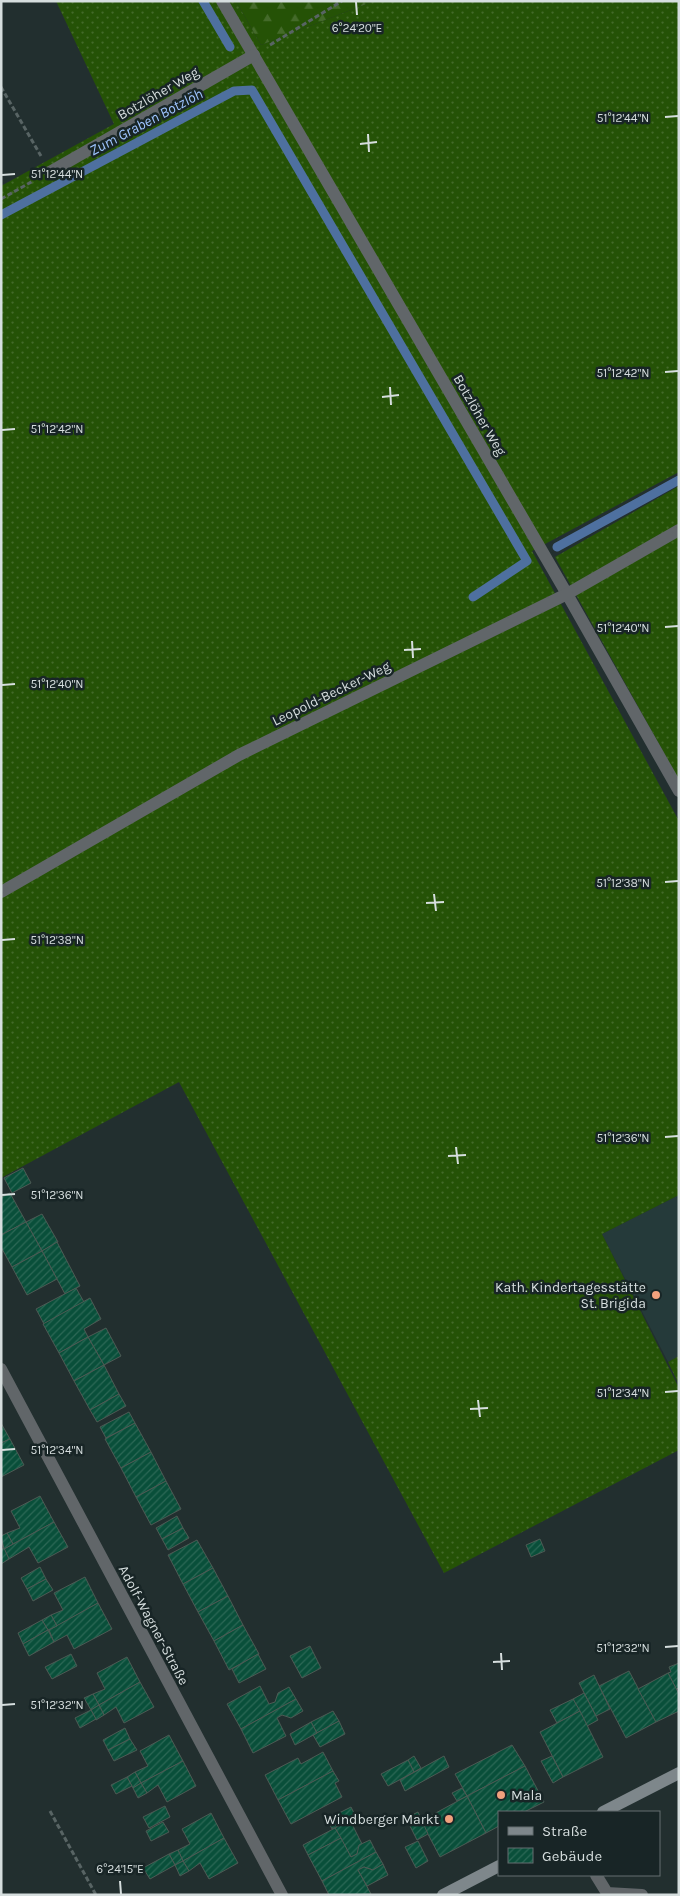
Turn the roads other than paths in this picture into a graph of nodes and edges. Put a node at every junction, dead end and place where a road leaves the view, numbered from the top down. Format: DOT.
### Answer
graph roads {
  1 [pos="222,1"];
  2 [pos="254,55"];
  3 [pos="50,172"];
  4 [pos="679,530"];
  5 [pos="567,594"];
  6 [pos="679,791"];
  7 [pos="1,892"];
  8 [pos="1,1369"];
  9 [pos="679,1773"];
  10 [pos="606,1811"];
  11 [pos="498,1867"];
  12 [pos="597,1876"];
  13 [pos="282,1895"];
  14 [pos="443,1895"];
  15 [pos="642,1895"];
  1 -- 2 [label="street, Botzlöher Weg"];
  2 -- 3 [label="street, Botzlöher Weg"];
  2 -- 5 [label="street, Botzlöher Weg"];
  4 -- 5 [label="street, Leopold-Becker-Weg"];
  5 -- 6 [label="street, Botzlöher Weg"];
  5 -- 7 [label="street, Leopold-Becker-Weg"];
  8 -- 13 [label="street, Adolf-Wagner-Straße"];
  9 -- 10 [label="street"];
  11 -- 14 [label="street"];
  12 -- 15 [label="street"];
}
